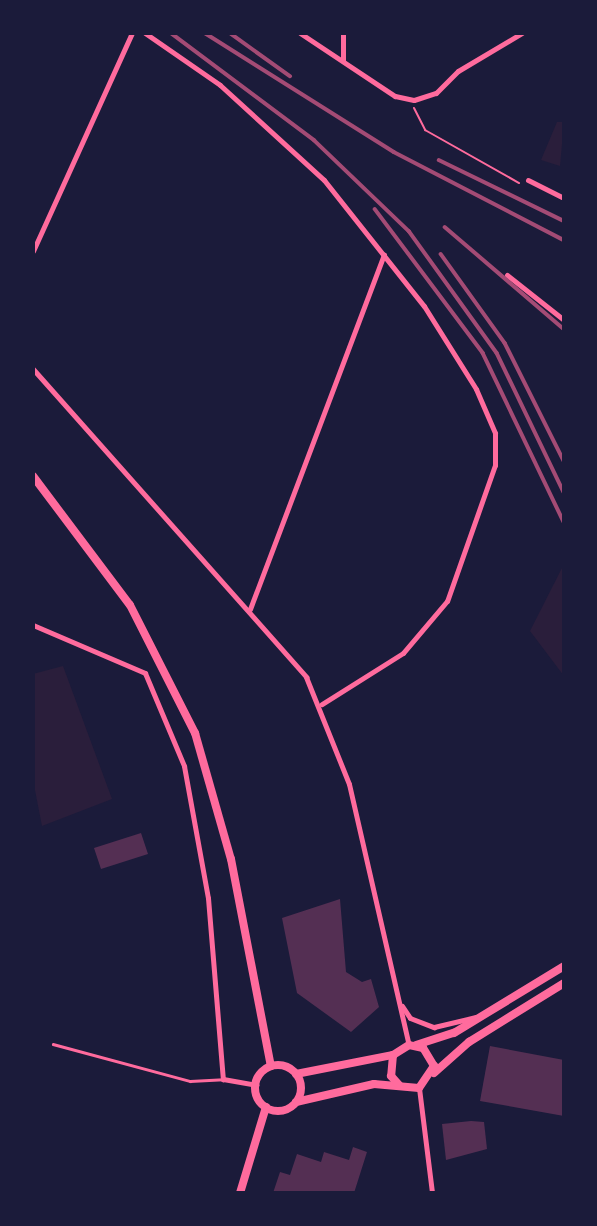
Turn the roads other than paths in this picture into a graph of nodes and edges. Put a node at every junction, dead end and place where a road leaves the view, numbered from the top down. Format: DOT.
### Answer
graph roads {
  1 [pos="132,33"];
  2 [pos="145,33"];
  3 [pos="300,33"];
  4 [pos="343,33"];
  5 [pos="522,33"];
  6 [pos="342,60"];
  7 [pos="528,180"];
  8 [pos="564,198"];
  9 [pos="33,251"];
  10 [pos="384,254"];
  11 [pos="507,275"];
  12 [pos="564,320"];
  13 [pos="33,369"];
  14 [pos="33,476"];
  15 [pos="250,609"];
  16 [pos="33,625"];
  17 [pos="322,704"];
  18 [pos="564,966"];
  19 [pos="564,983"];
  20 [pos="397,999"];
  21 [pos="483,1015"];
  22 [pos="53,1044"];
  23 [pos="412,1045"];
  24 [pos="393,1055"];
  25 [pos="271,1066"];
  26 [pos="434,1073"];
  27 [pos="296,1074"];
  28 [pos="223,1079"];
  29 [pos="256,1085"];
  30 [pos="400,1086"];
  31 [pos="419,1088"];
  32 [pos="296,1102"];
  33 [pos="266,1107"];
  34 [pos="240,1193"];
  35 [pos="432,1193"];
  1 -- 9 [label="street"];
  2 -- 10 [label="street"];
  3 -- 6 [label="street"];
  4 -- 6 [label="street"];
  5 -- 6 [label="street"];
  7 -- 8 [label="street"];
  10 -- 15 [label="street"];
  10 -- 17 [label="street"];
  11 -- 12 [label="street"];
  13 -- 15 [label="street"];
  14 -- 25 [label="main road"];
  15 -- 17 [label="street"];
  16 -- 28 [label="street"];
  17 -- 20 [label="street"];
  18 -- 21 [label="main road"];
  19 -- 26 [label="main road"];
  20 -- 21 [label="street"];
  20 -- 23 [label="street"];
  21 -- 23 [label="main road"];
  22 -- 28 [label="lane"];
  23 -- 24 [label="main road"];
  23 -- 26 [label="main road"];
  24 -- 27 [label="main road"];
  24 -- 30 [label="main road"];
  25 -- 27 [label="main road"];
  25 -- 29 [label="main road"];
  26 -- 31 [label="main road"];
  27 -- 32 [label="main road"];
  28 -- 29 [label="street"];
  29 -- 33 [label="main road"];
  30 -- 31 [label="main road"];
  30 -- 32 [label="main road"];
  31 -- 35 [label="street"];
  32 -- 33 [label="main road"];
  33 -- 34 [label="main road"];
}
